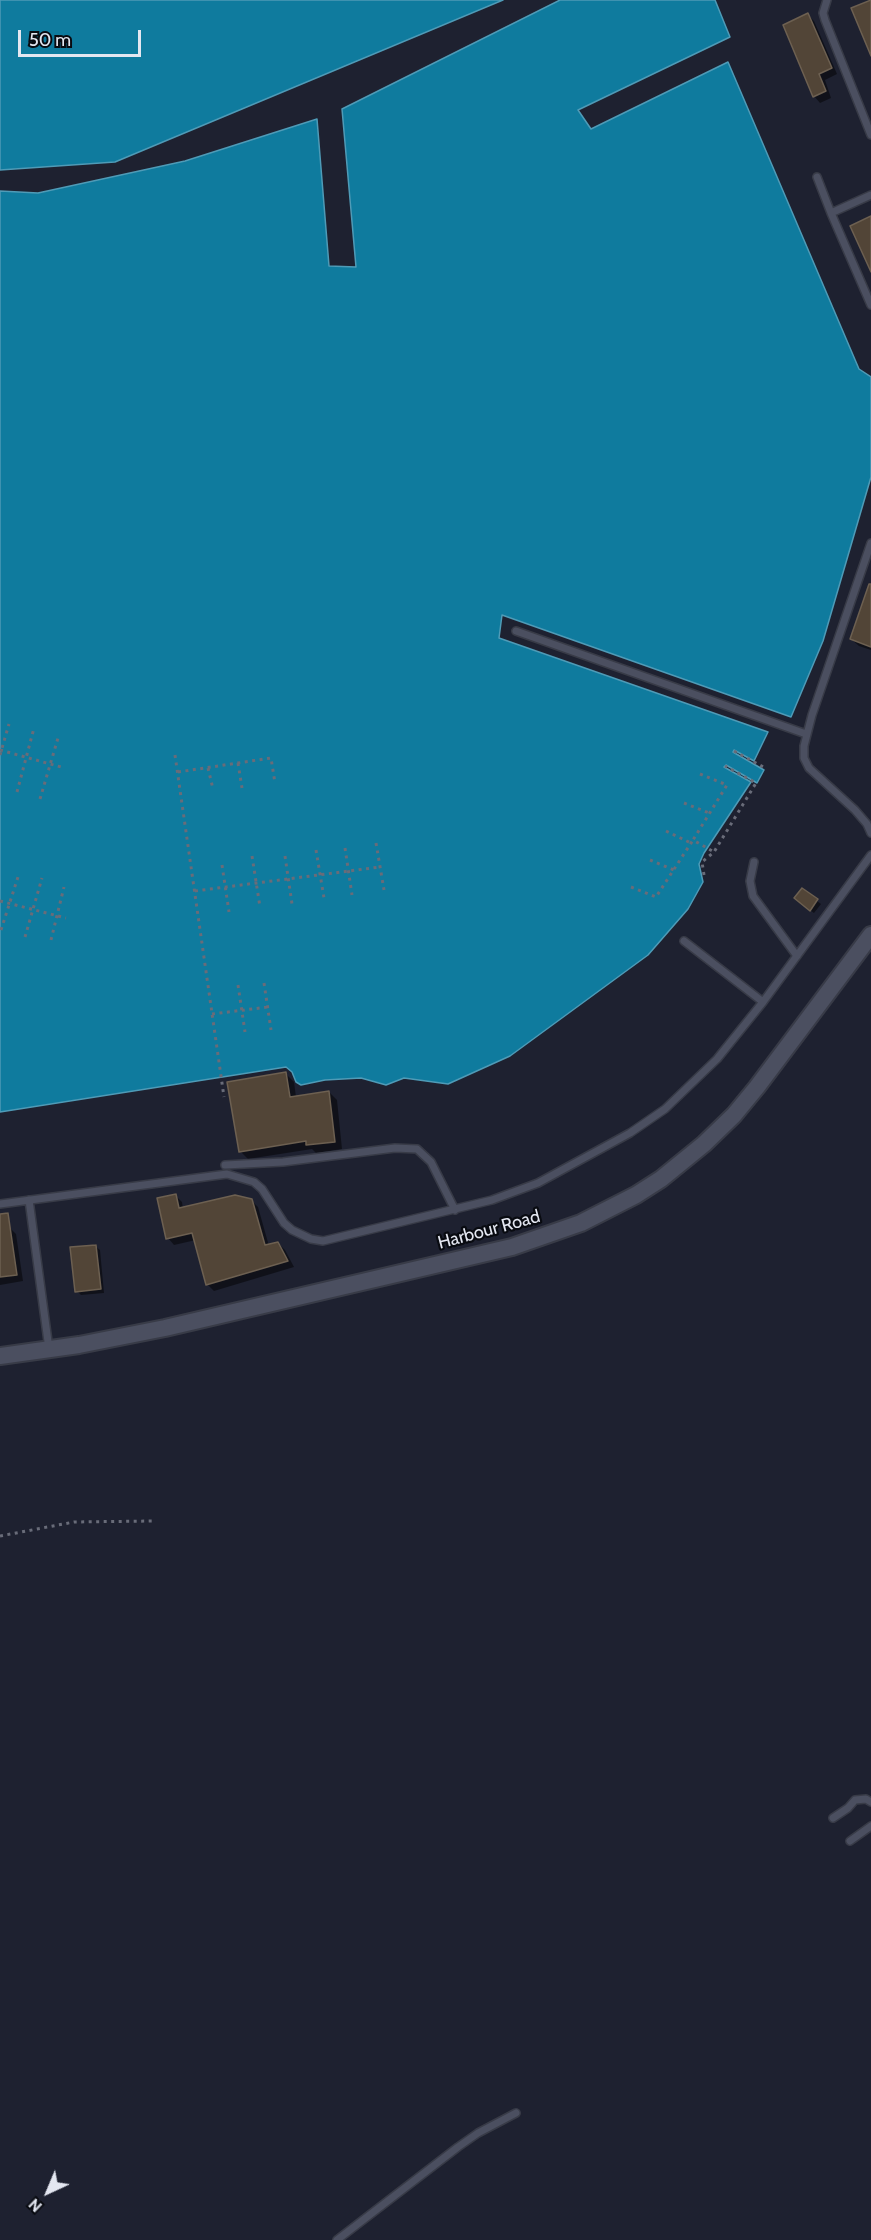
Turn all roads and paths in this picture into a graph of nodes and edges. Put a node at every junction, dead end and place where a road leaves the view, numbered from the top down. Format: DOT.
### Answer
graph roads {
  1 [pos="826,0"];
  2 [pos="871,135"];
  3 [pos="817,177"];
  4 [pos="871,195"];
  5 [pos="831,213"];
  6 [pos="871,305"];
  7 [pos="871,543"];
  8 [pos="516,631"];
  9 [pos="9,724"];
  10 [pos="34,728"];
  11 [pos="807,734"];
  12 [pos="58,738"];
  13 [pos="0,750"];
  14 [pos="734,751"];
  15 [pos="0,755"];
  16 [pos="176,755"];
  17 [pos="238,763"];
  18 [pos="50,764"];
  19 [pos="61,766"];
  20 [pos="724,766"];
  21 [pos="208,768"];
  22 [pos="765,768"];
  23 [pos="178,772"];
  24 [pos="700,774"];
  25 [pos="275,783"];
  26 [pos="242,788"];
  27 [pos="213,789"];
  28 [pos="17,792"];
  29 [pos="40,799"];
  30 [pos="684,803"];
  31 [pos="709,813"];
  32 [pos="666,831"];
  33 [pos="871,832"];
  34 [pos="692,842"];
  35 [pos="376,843"];
  36 [pos="345,848"];
  37 [pos="316,850"];
  38 [pos="714,852"];
  39 [pos="871,855"];
  40 [pos="252,856"];
  41 [pos="285,856"];
  42 [pos="650,860"];
  43 [pos="754,862"];
  44 [pos="222,865"];
  45 [pos="380,867"];
  46 [pos="674,870"];
  47 [pos="704,875"];
  48 [pos="18,877"];
  49 [pos="42,878"];
  50 [pos="64,887"];
  51 [pos="632,887"];
  52 [pos="384,890"];
  53 [pos="195,891"];
  54 [pos="352,895"];
  55 [pos="324,898"];
  56 [pos="0,901"];
  57 [pos="292,904"];
  58 [pos="260,907"];
  59 [pos="229,912"];
  60 [pos="66,918"];
  61 [pos="2,930"];
  62 [pos="871,935"];
  63 [pos="25,937"];
  64 [pos="51,940"];
  65 [pos="684,941"];
  66 [pos="797,956"];
  67 [pos="264,983"];
  68 [pos="237,985"];
  69 [pos="763,1002"];
  70 [pos="268,1007"];
  71 [pos="212,1014"];
  72 [pos="271,1030"];
  73 [pos="245,1032"];
  74 [pos="224,1097"];
  75 [pos="225,1165"];
  76 [pos="29,1200"];
  77 [pos="0,1204"];
  78 [pos="455,1210"];
  79 [pos="49,1349"];
  80 [pos="0,1356"];
  81 [pos="153,1521"];
  82 [pos="0,1536"];
  83 [pos="871,1802"];
  84 [pos="833,1818"];
  85 [pos="871,1826"];
  86 [pos="850,1841"];
  87 [pos="516,2113"];
  88 [pos="337,2240"];
  1 -- 2 [label="lane"];
  3 -- 5 [label="lane"];
  4 -- 5 [label="lane"];
  5 -- 6 [label="lane"];
  7 -- 11 [label="lane"];
  8 -- 11 [label="lane"];
  9 -- 15 [label="path"];
  10 -- 28 [label="path"];
  11 -- 33 [label="lane"];
  12 -- 18 [label="path"];
  13 -- 18 [label="path"];
  14 -- 22 [label="path"];
  16 -- 23 [label="path"];
  17 -- 21 [label="path"];
  17 -- 25 [label="path"];
  17 -- 26 [label="path"];
  18 -- 19 [label="path"];
  18 -- 29 [label="path"];
  20 -- 38 [label="path"];
  21 -- 23 [label="path"];
  21 -- 27 [label="path"];
  23 -- 53 [label="path"];
  24 -- 31 [label="path"];
  30 -- 31 [label="path"];
  31 -- 34 [label="path"];
  32 -- 34 [label="path"];
  34 -- 38 [label="path"];
  34 -- 46 [label="path"];
  35 -- 45 [label="path"];
  36 -- 54 [label="path"];
  37 -- 55 [label="path"];
  38 -- 47 [label="path"];
  39 -- 66 [label="lane"];
  40 -- 58 [label="path"];
  41 -- 57 [label="path"];
  42 -- 46 [label="path"];
  43 -- 66 [label="lane"];
  44 -- 59 [label="path"];
  45 -- 52 [label="path"];
  45 -- 53 [label="path"];
  46 -- 51 [label="path"];
  48 -- 61 [label="path"];
  49 -- 63 [label="path"];
  50 -- 64 [label="path"];
  53 -- 71 [label="path"];
  56 -- 60 [label="path"];
  62 -- 79 [label="street, Harbour Road"];
  65 -- 69 [label="lane"];
  66 -- 69 [label="lane"];
  67 -- 70 [label="path"];
  68 -- 73 [label="path"];
  69 -- 78 [label="lane"];
  70 -- 71 [label="path"];
  70 -- 72 [label="path"];
  71 -- 74 [label="path"];
  75 -- 78 [label="lane"];
  76 -- 77 [label="lane"];
  76 -- 78 [label="lane"];
  76 -- 79 [label="lane"];
  79 -- 80 [label="street, Harbour Road"];
  81 -- 82 [label="path"];
  83 -- 84 [label="lane"];
  85 -- 86 [label="lane"];
  87 -- 88 [label="lane"];
}
